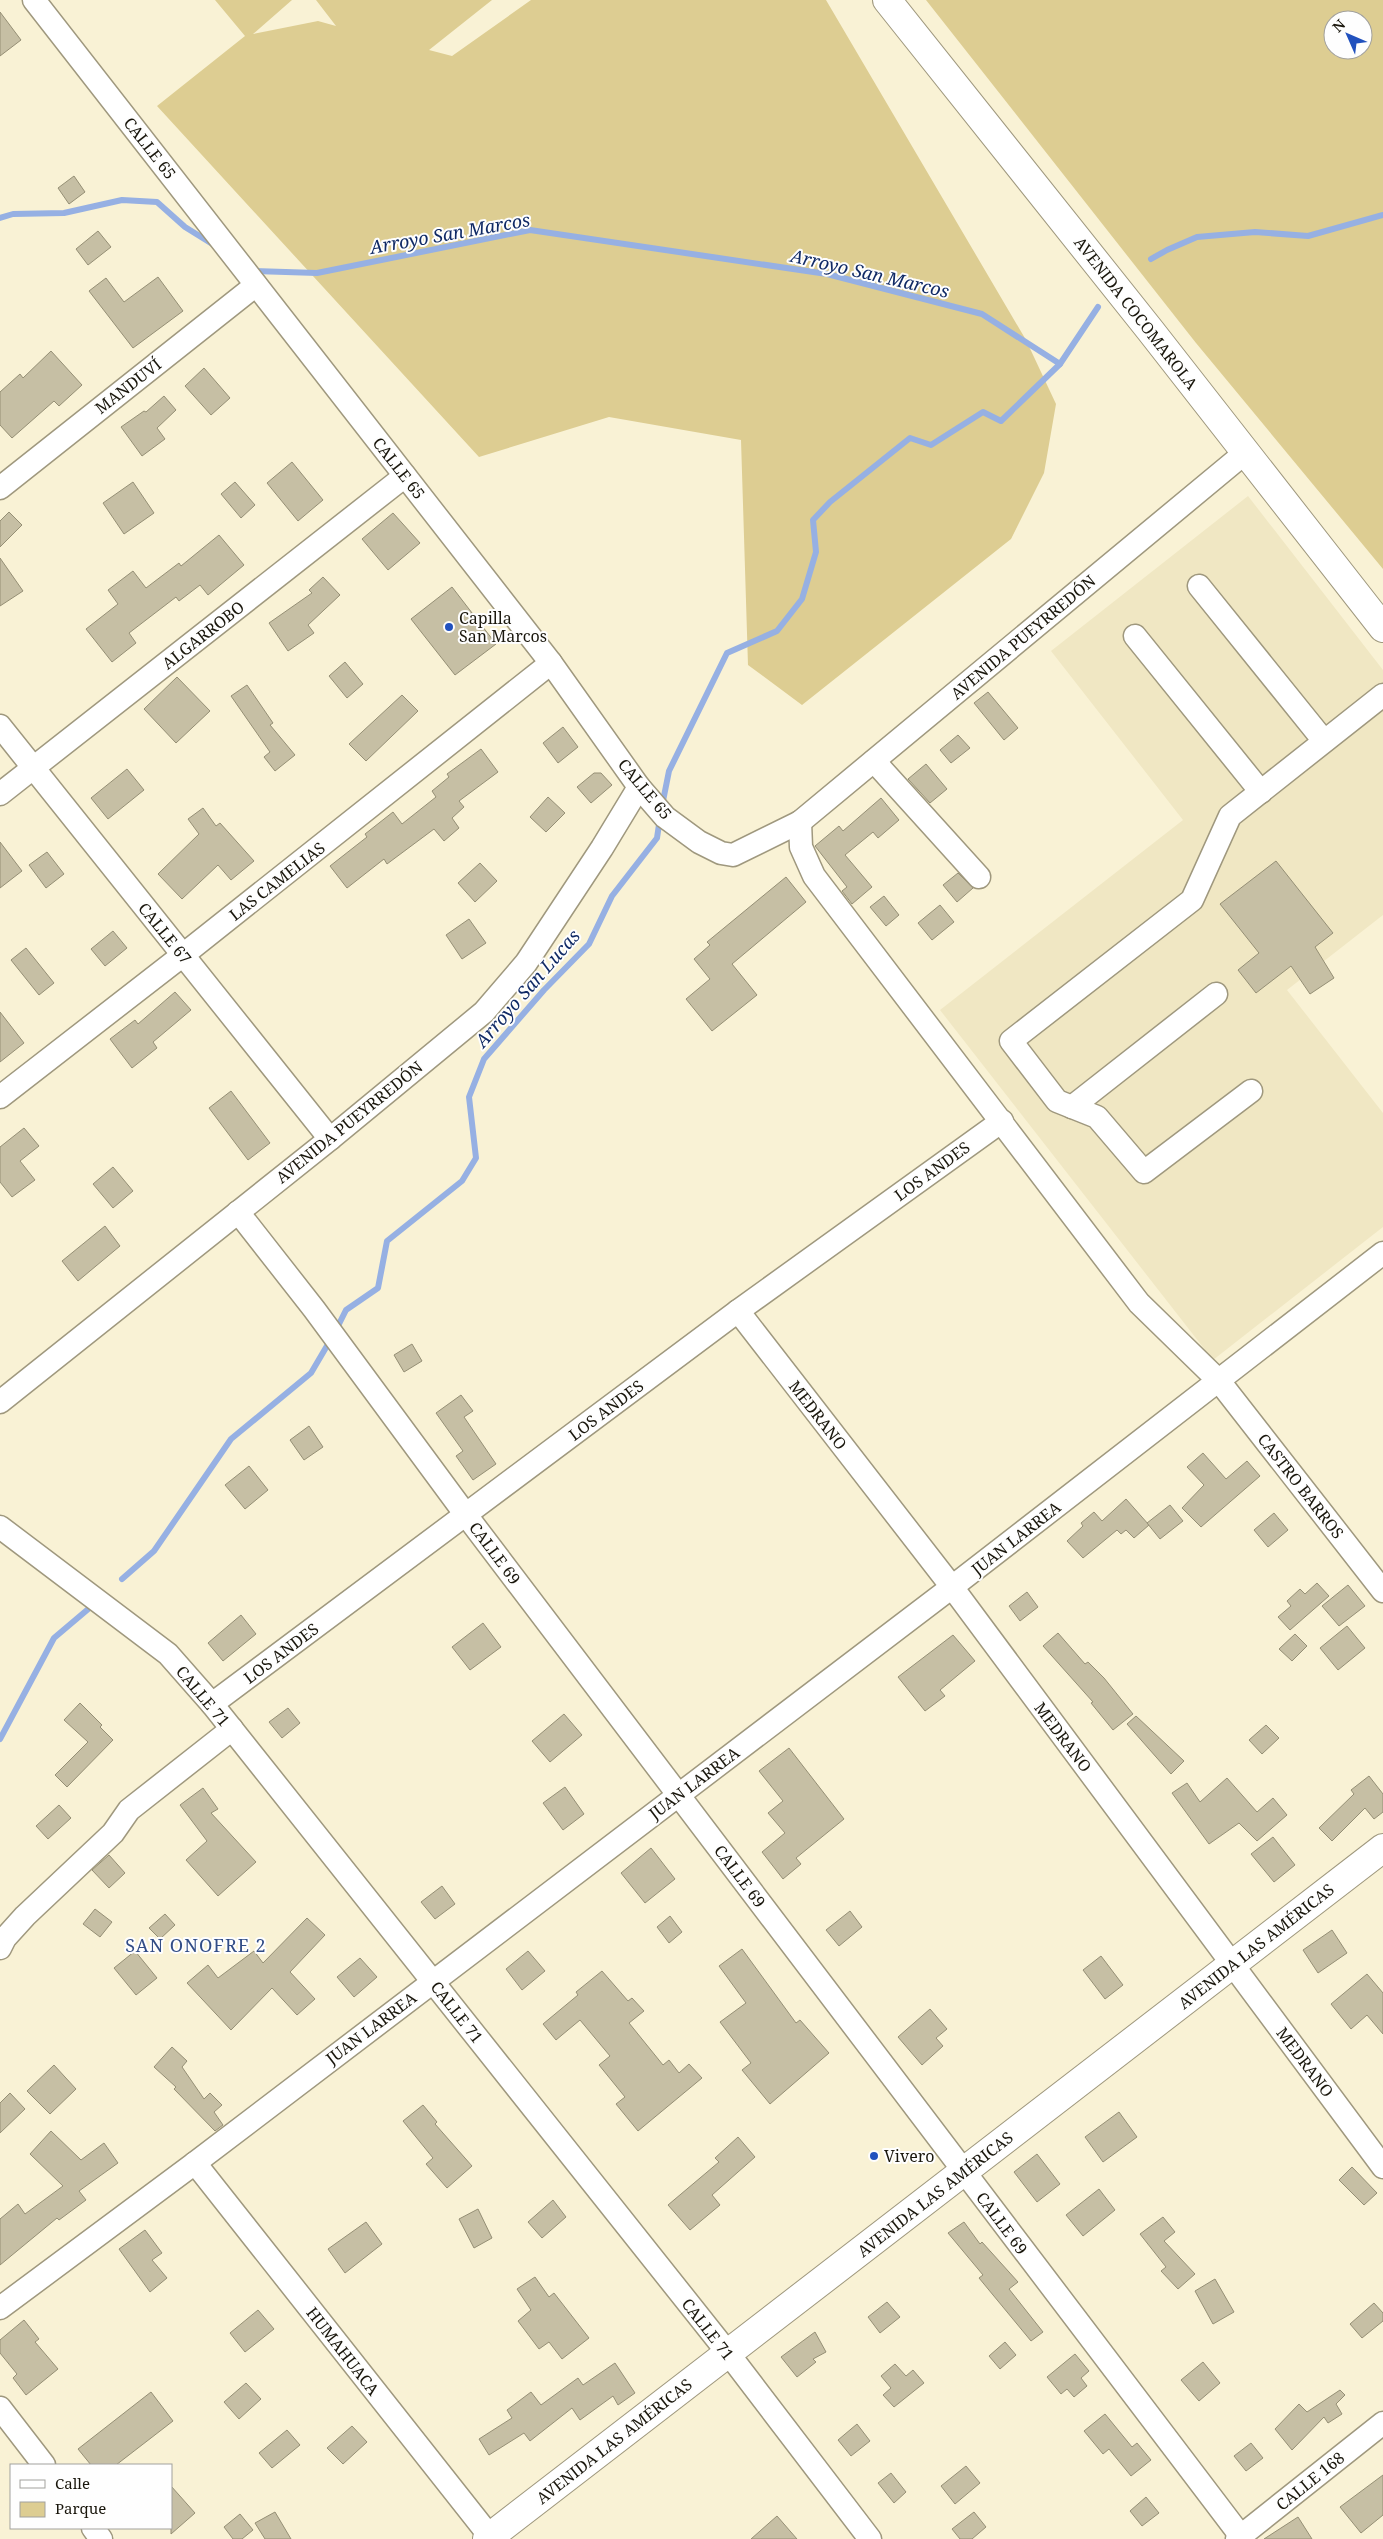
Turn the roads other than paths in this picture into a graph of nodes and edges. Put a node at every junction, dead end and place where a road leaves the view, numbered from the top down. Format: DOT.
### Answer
graph roads {
  1 [pos="34,0"];
  2 [pos="887,0"];
  3 [pos="256,285"];
  4 [pos="1246,452"];
  5 [pos="405,476"];
  6 [pos="0,488"];
  7 [pos="1199,586"];
  8 [pos="1383,628"];
  9 [pos="1135,636"];
  10 [pos="551,663"];
  11 [pos="1383,695"];
  12 [pos="0,726"];
  13 [pos="1324,741"];
  14 [pos="874,761"];
  15 [pos="34,768"];
  16 [pos="639,787"];
  17 [pos="1261,792"];
  18 [pos="0,794"];
  19 [pos="800,822"];
  20 [pos="979,877"];
  21 [pos="183,955"];
  22 [pos="1216,994"];
  23 [pos="1251,1091"];
  24 [pos="0,1097"];
  25 [pos="1072,1108"];
  26 [pos="1002,1121"];
  27 [pos="330,1139"];
  28 [pos="238,1212"];
  29 [pos="1383,1253"];
  30 [pos="738,1311"];
  31 [pos="1219,1381"];
  32 [pos="0,1402"];
  33 [pos="466,1515"];
  34 [pos="0,1527"];
  35 [pos="952,1587"];
  36 [pos="1383,1591"];
  37 [pos="212,1704"];
  38 [pos="232,1729"];
  39 [pos="678,1795"];
  40 [pos="1383,1848"];
  41 [pos="0,1948"];
  42 [pos="1232,1964"];
  43 [pos="432,1981"];
  44 [pos="194,2163"];
  45 [pos="1383,2167"];
  46 [pos="964,2172"];
  47 [pos="0,2308"];
  48 [pos="728,2353"];
  49 [pos="0,2408"];
  50 [pos="1383,2423"];
  51 [pos="43,2464"];
  52 [pos="490,2538"];
  53 [pos="1240,2538"];
  54 [pos="870,2539"];
  1 -- 3 [label="street, CALLE 65"];
  2 -- 4 [label="main road, AVENIDA COCOMAROLA"];
  3 -- 5 [label="street, CALLE 65"];
  3 -- 6 [label="street, MANDUVÍ"];
  4 -- 8 [label="main road, AVENIDA COCOMAROLA"];
  4 -- 14 [label="street, AVENIDA PUEYRREDÓN"];
  5 -- 10 [label="street, CALLE 65"];
  5 -- 15 [label="street, ALGARROBO"];
  7 -- 13 [label="street"];
  9 -- 17 [label="street"];
  10 -- 16 [label="street, CALLE 65"];
  10 -- 21 [label="street, LAS CAMELIAS"];
  11 -- 13 [label="street"];
  12 -- 15 [label="street, CALLE 67"];
  13 -- 17 [label="street"];
  14 -- 19 [label="street, AVENIDA PUEYRREDÓN"];
  14 -- 20 [label="street"];
  15 -- 18 [label="street, ALGARROBO"];
  15 -- 21 [label="street, CALLE 67"];
  16 -- 19 [label="street, CALLE 65"];
  16 -- 27 [label="street, AVENIDA PUEYRREDÓN"];
  17 -- 25 [label="street"];
  19 -- 26 [label="street, CASTRO BARROS"];
  21 -- 24 [label="street, LAS CAMELIAS"];
  21 -- 27 [label="street, CALLE 67"];
  22 -- 25 [label="street"];
  23 -- 25 [label="street"];
  26 -- 30 [label="street, LOS ANDES"];
  26 -- 31 [label="street, CASTRO BARROS"];
  27 -- 28 [label="street, AVENIDA PUEYRREDÓN"];
  28 -- 32 [label="street, AVENIDA PUEYRREDÓN"];
  28 -- 33 [label="street, CALLE 69"];
  29 -- 31 [label="street, JUAN LARREA"];
  30 -- 33 [label="street, LOS ANDES"];
  30 -- 35 [label="street, MEDRANO"];
  31 -- 35 [label="street, JUAN LARREA"];
  31 -- 36 [label="street, CASTRO BARROS"];
  33 -- 37 [label="street, LOS ANDES"];
  33 -- 39 [label="street, CALLE 69"];
  34 -- 37 [label="street, CALLE 71"];
  35 -- 39 [label="street, JUAN LARREA"];
  35 -- 42 [label="street, MEDRANO"];
  37 -- 38 [label="street, CALLE 71"];
  38 -- 41 [label="street"];
  38 -- 43 [label="street, CALLE 71"];
  39 -- 43 [label="street, JUAN LARREA"];
  39 -- 46 [label="street, CALLE 69"];
  40 -- 42 [label="main road, AVENIDA LAS AMÉRICAS"];
  42 -- 45 [label="street, MEDRANO"];
  42 -- 46 [label="main road, AVENIDA LAS AMÉRICAS"];
  43 -- 44 [label="street, JUAN LARREA"];
  43 -- 48 [label="street, CALLE 71"];
  44 -- 47 [label="street, JUAN LARREA"];
  44 -- 52 [label="street, HUMAHUACA"];
  46 -- 48 [label="main road, AVENIDA LAS AMÉRICAS"];
  46 -- 53 [label="street, CALLE 69"];
  48 -- 52 [label="main road, AVENIDA LAS AMÉRICAS"];
  48 -- 54 [label="street, CALLE 71"];
  49 -- 51 [label="street"];
  50 -- 53 [label="street, CALLE 168"];
}
